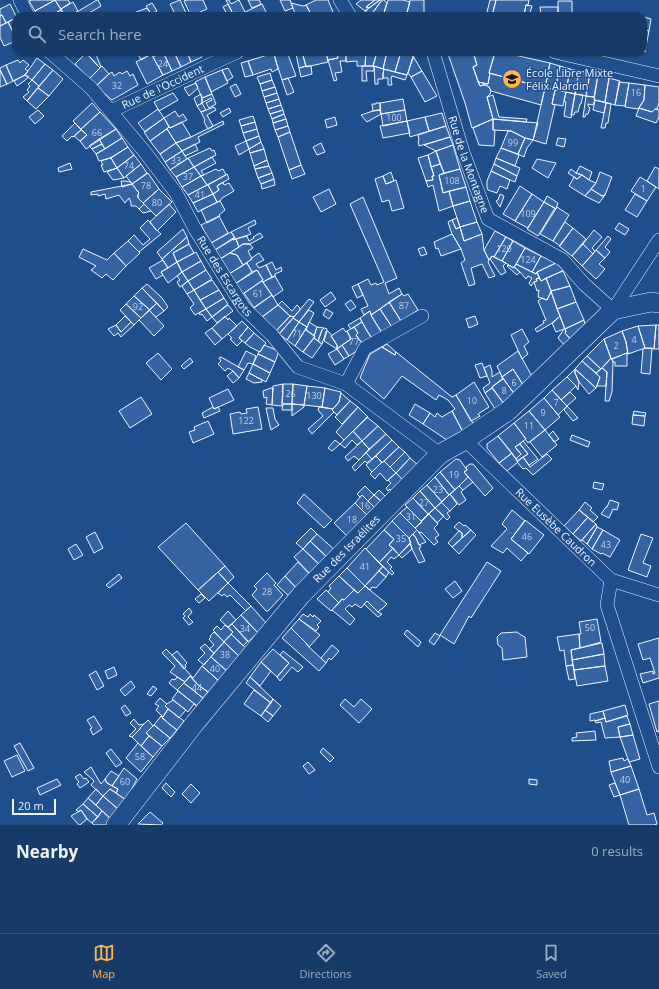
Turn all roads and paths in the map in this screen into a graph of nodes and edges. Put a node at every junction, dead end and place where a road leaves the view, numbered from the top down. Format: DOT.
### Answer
graph roads {
  1 [pos="20,0"];
  2 [pos="340,0"];
  3 [pos="26,12"];
  4 [pos="346,12"];
  5 [pos="55,56"];
  6 [pos="228,56"];
  7 [pos="434,56"];
  8 [pos="572,56"];
  9 [pos="659,76"];
  10 [pos="111,111"];
  11 [pos="659,240"];
  12 [pos="659,303"];
  13 [pos="613,310"];
  14 [pos="422,316"];
  15 [pos="346,384"];
  16 [pos="465,440"];
  17 [pos="440,454"];
  18 [pos="611,580"];
  19 [pos="659,595"];
  20 [pos="659,767"];
  21 [pos="116,825"];
  1 -- 3 [label="street"];
  2 -- 4 [label="street"];
  5 -- 10 [label="street, Rue des Escargots"];
  6 -- 10 [label="street, Rue de l'Occident"];
  7 -- 13 [label="street, Rue de la Montagne"];
  8 -- 9 [label="street"];
  10 -- 15 [label="street, Rue des Escargots"];
  11 -- 13 [label="street"];
  12 -- 13 [label="street"];
  13 -- 16 [label="street, Rue des Israélites"];
  14 -- 15 [label="street"];
  15 -- 17 [label="street, Rue des Escargots"];
  16 -- 17 [label="street, Rue des Israélites"];
  16 -- 18 [label="street, Rue Eusèbe Caudron"];
  17 -- 21 [label="street, Rue des Israélites"];
  18 -- 19 [label="street, Rue Eusèbe Caudron"];
  18 -- 20 [label="street"];
}
